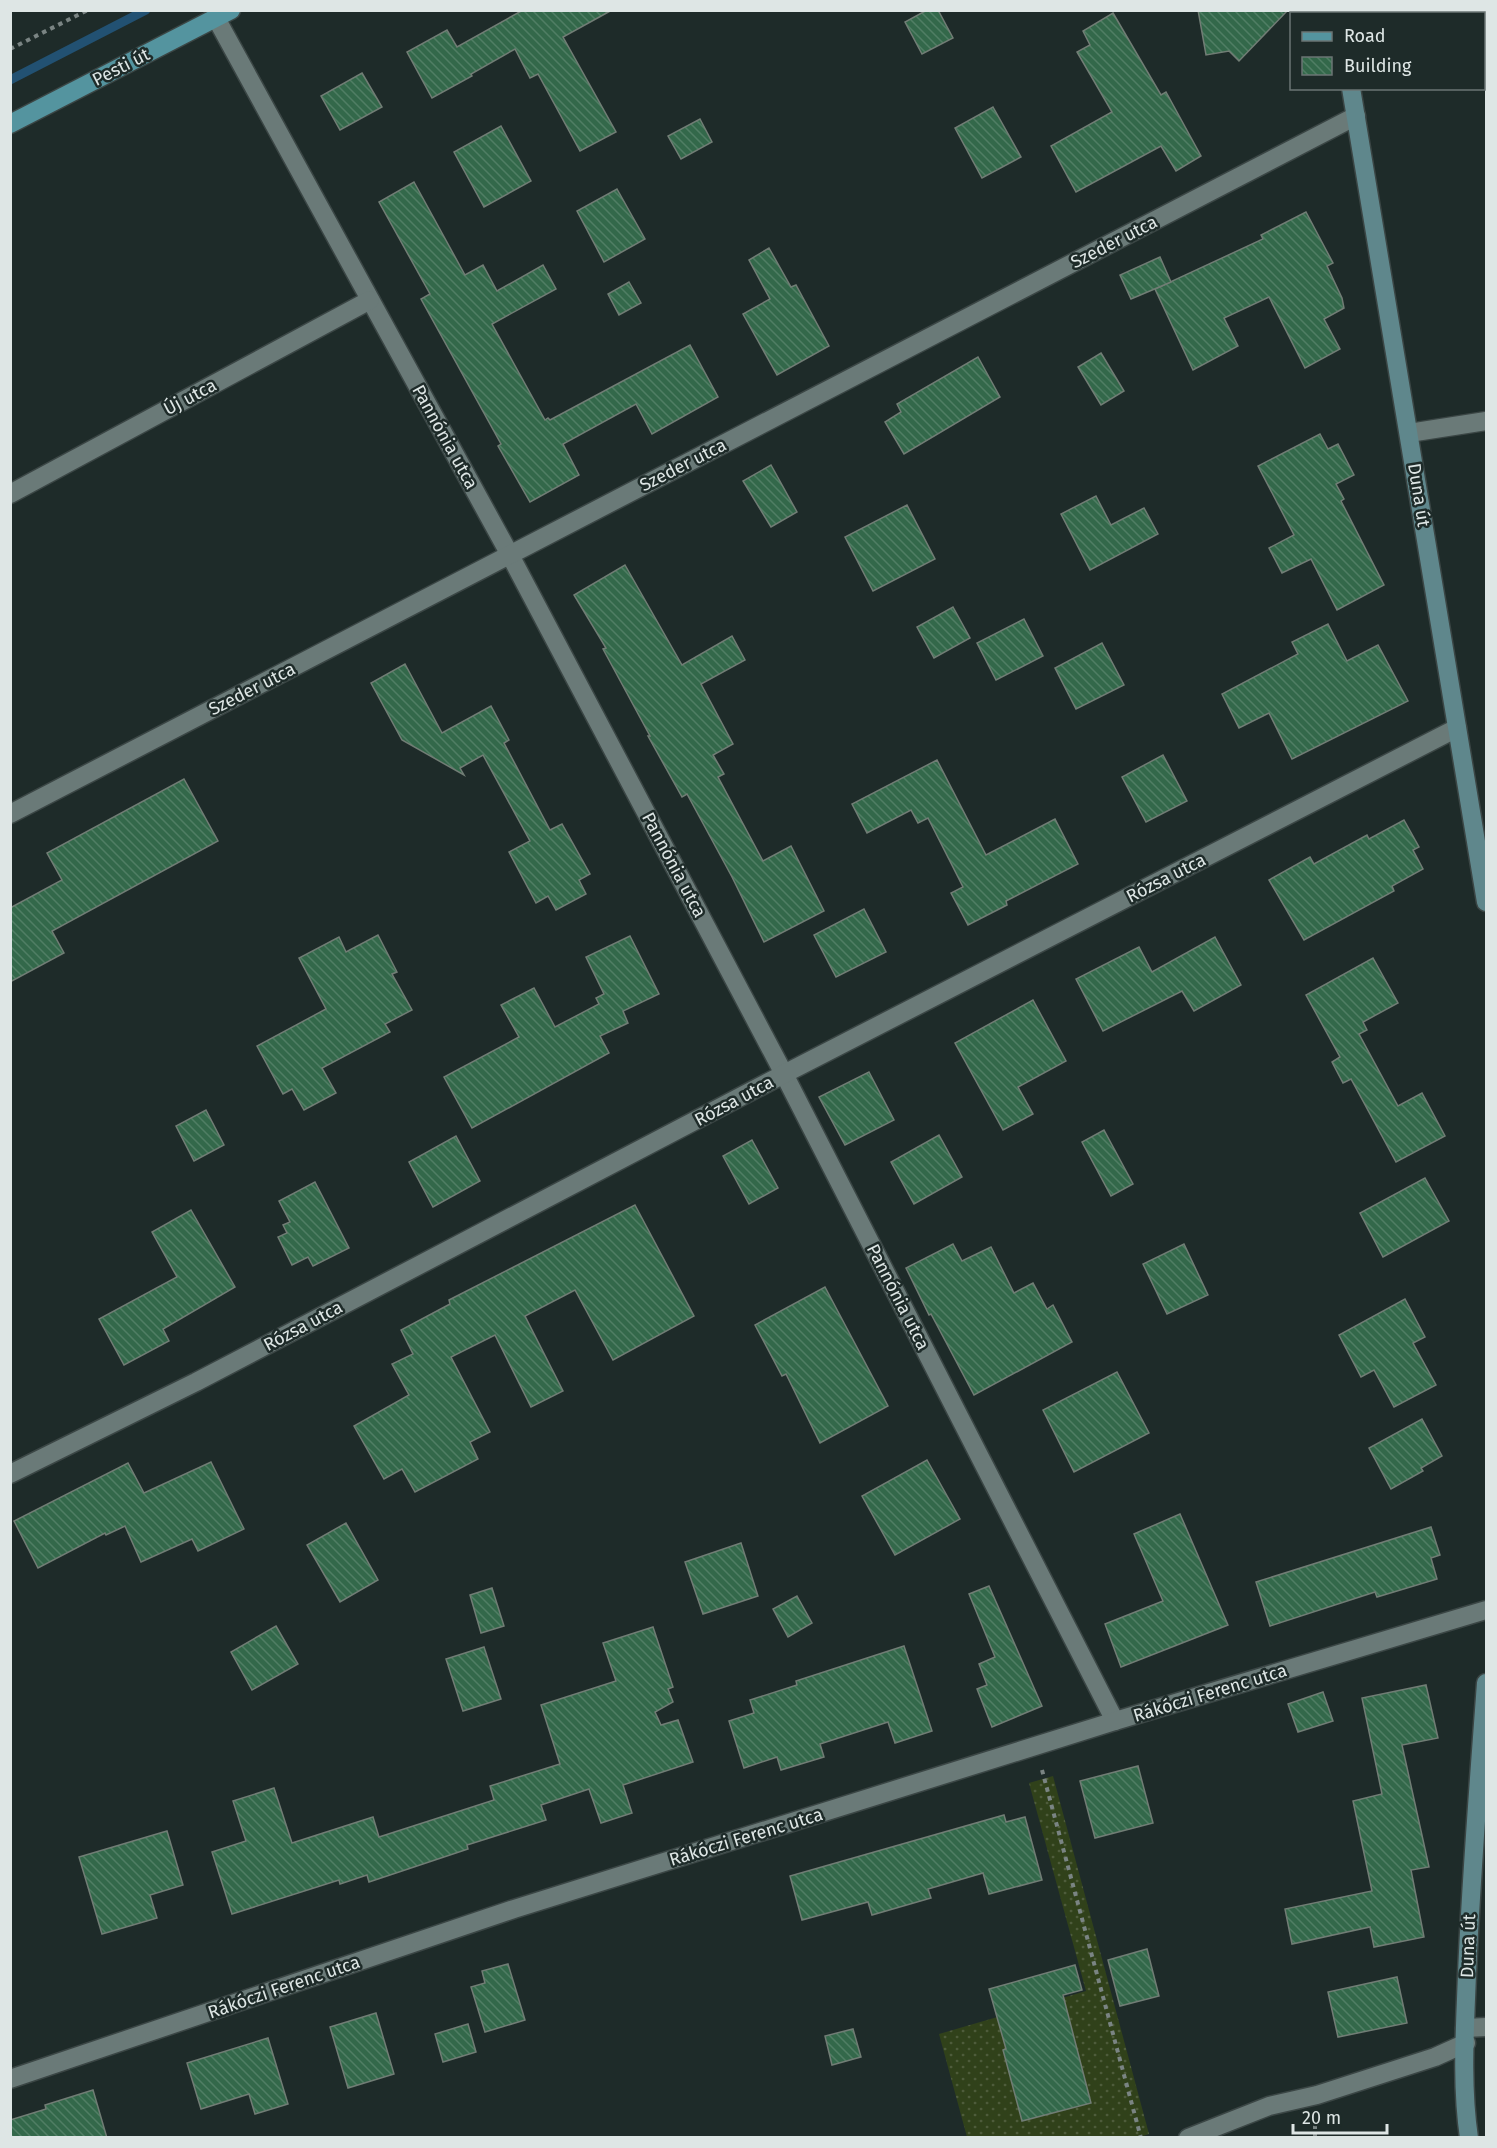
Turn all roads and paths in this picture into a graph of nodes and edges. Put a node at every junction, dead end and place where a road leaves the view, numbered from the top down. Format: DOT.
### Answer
graph roads {
  1 [pos="88,10"];
  2 [pos="224,14"];
  3 [pos="10,49"];
  4 [pos="1351,90"];
  5 [pos="1356,117"];
  6 [pos="10,124"];
  7 [pos="370,300"];
  8 [pos="1486,422"];
  9 [pos="1408,433"];
  10 [pos="10,494"];
  11 [pos="510,555"];
  12 [pos="1457,728"];
  13 [pos="10,814"];
  14 [pos="1486,902"];
  15 [pos="784,1074"];
  16 [pos="10,1474"];
  17 [pos="1486,1610"];
  18 [pos="1486,1683"];
  19 [pos="1115,1721"];
  20 [pos="1044,1778"];
  21 [pos="1486,2026"];
  22 [pos="1465,2036"];
  23 [pos="10,2079"];
  24 [pos="1141,2138"];
  25 [pos="1188,2138"];
  26 [pos="1469,2138"];
  1 -- 3 [label="path"];
  2 -- 6 [label="main road, Pesti út"];
  2 -- 7 [label="street, Pannónia utca"];
  4 -- 5 [label="street, Duna út"];
  5 -- 9 [label="street, Duna út"];
  5 -- 11 [label="street, Szeder utca"];
  7 -- 10 [label="street, Új utca"];
  7 -- 11 [label="street, Pannónia utca"];
  8 -- 9 [label="street"];
  9 -- 12 [label="street, Duna út"];
  11 -- 13 [label="street, Szeder utca"];
  11 -- 15 [label="street, Pannónia utca"];
  12 -- 14 [label="street, Duna út"];
  12 -- 15 [label="street, Rózsa utca"];
  15 -- 16 [label="street, Rózsa utca"];
  15 -- 19 [label="street, Pannónia utca"];
  17 -- 19 [label="street, Rákóczi Ferenc utca"];
  18 -- 22 [label="street, Duna út"];
  19 -- 23 [label="street, Rákóczi Ferenc utca"];
  20 -- 24 [label="path"];
  21 -- 22 [label="street"];
  22 -- 25 [label="street"];
  22 -- 26 [label="street, Duna út"];
}
